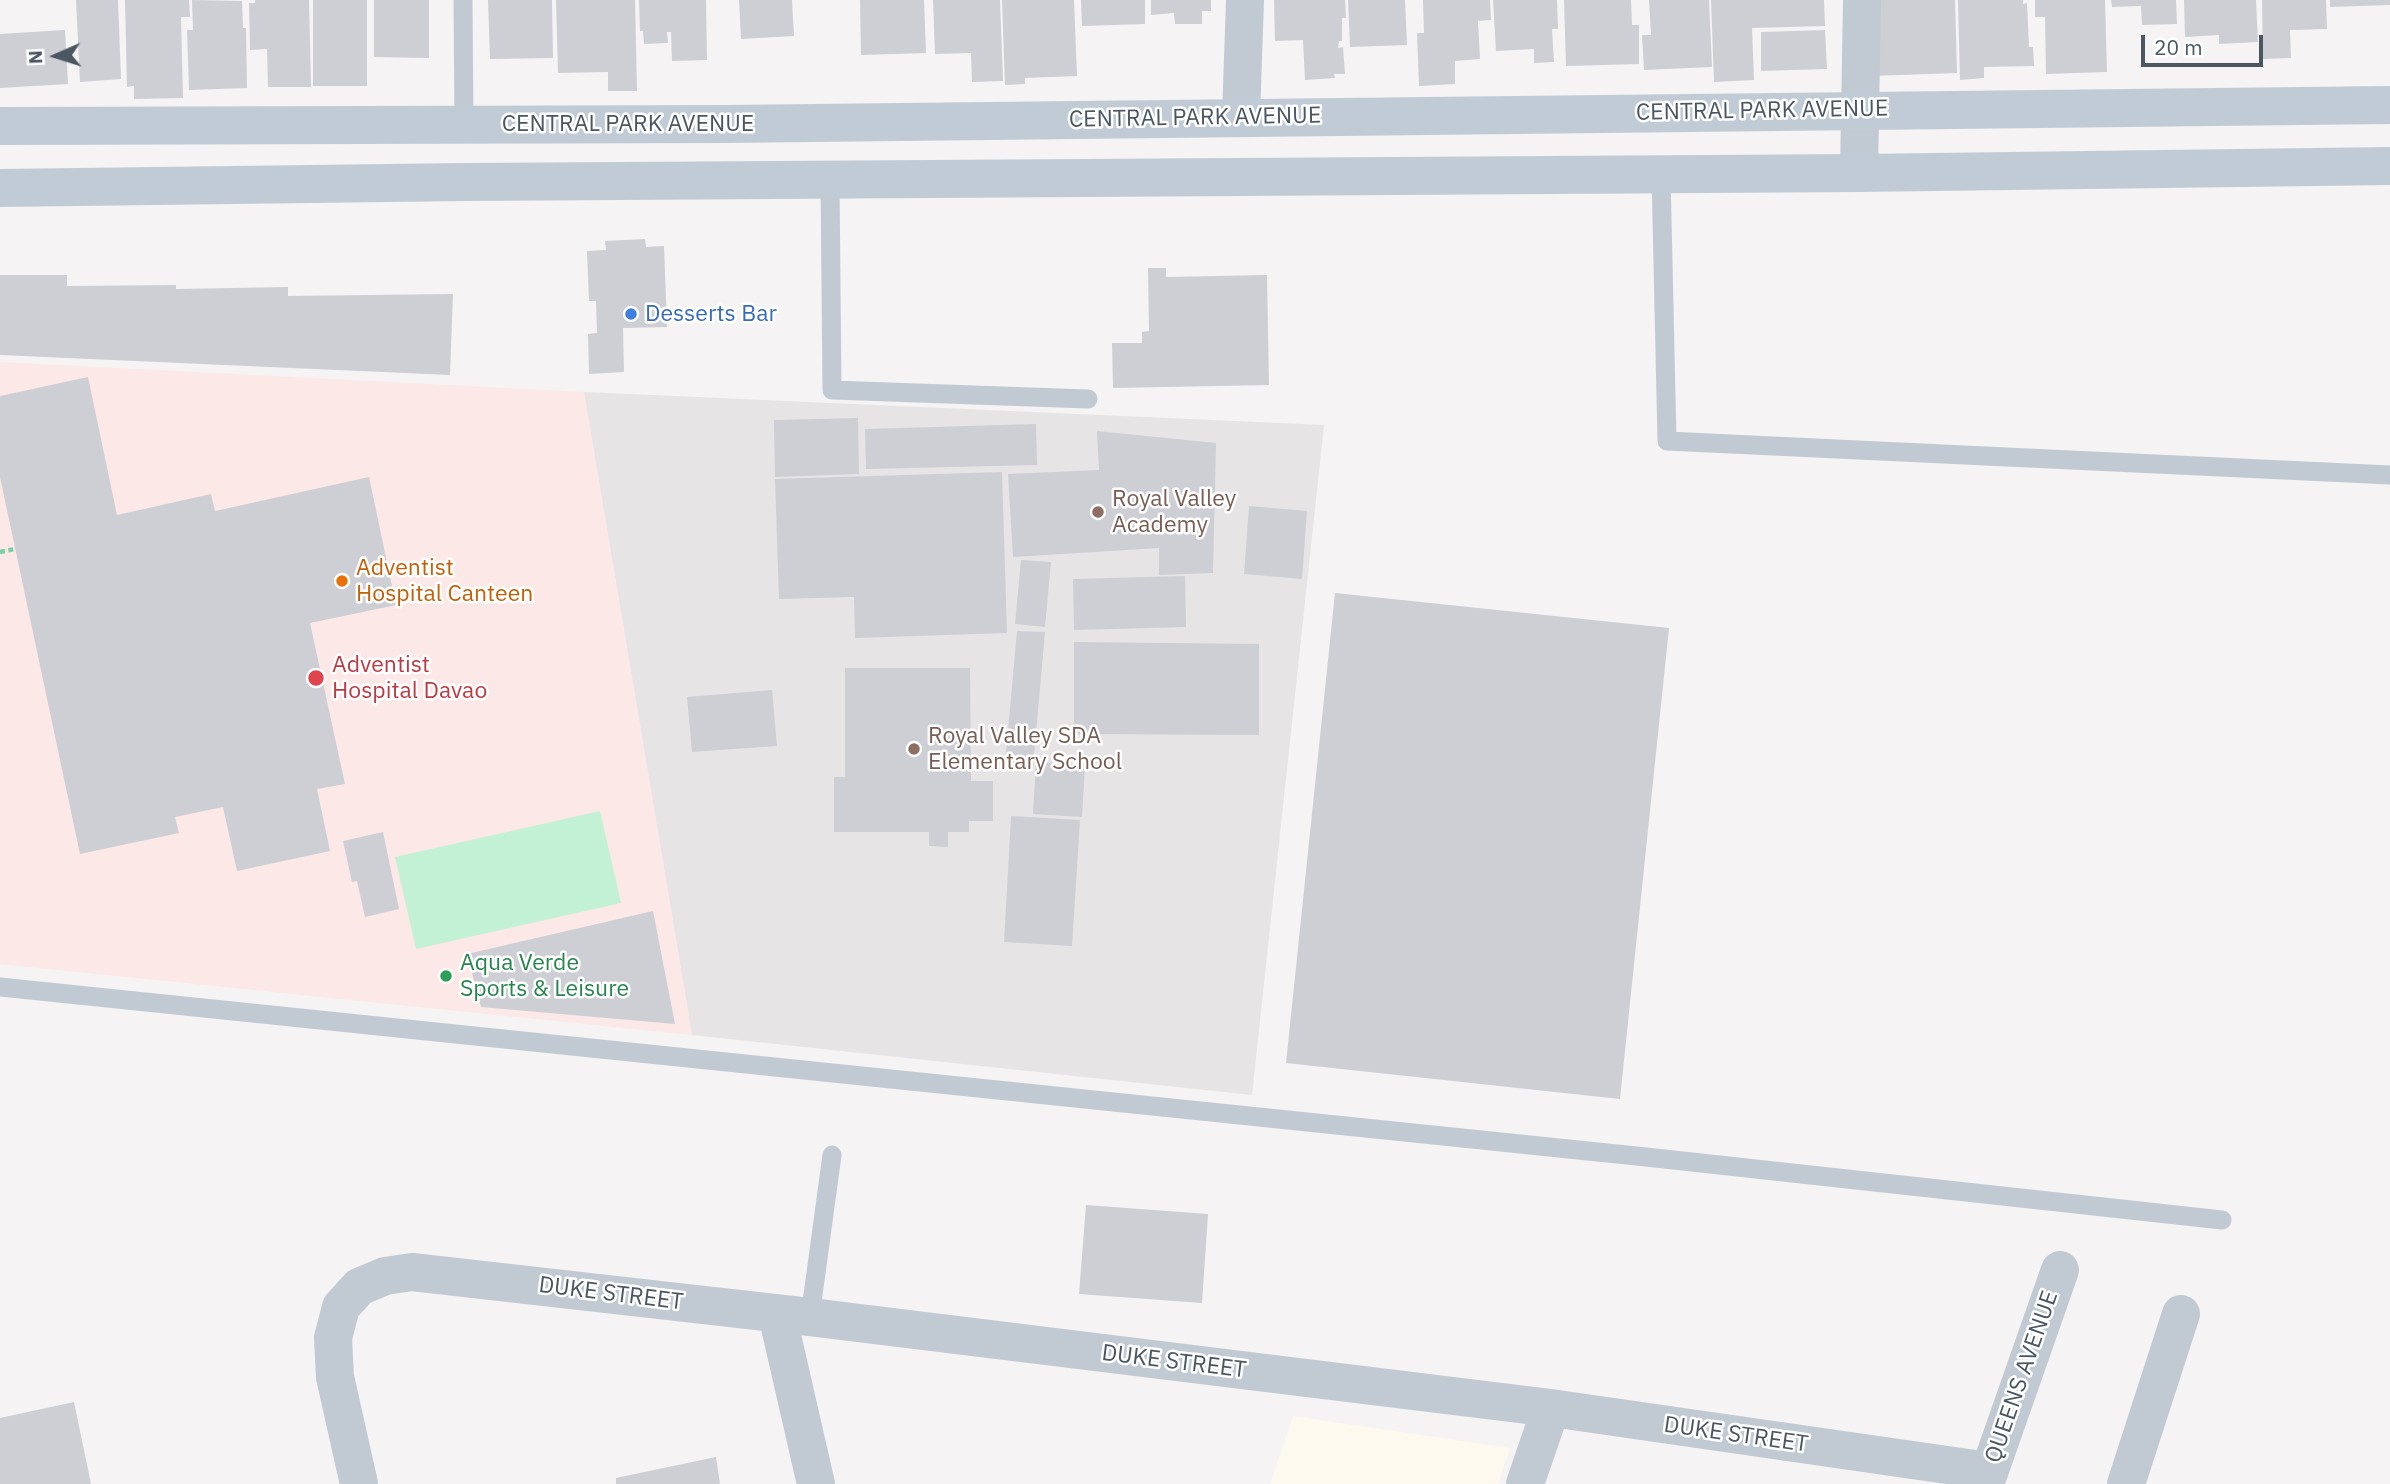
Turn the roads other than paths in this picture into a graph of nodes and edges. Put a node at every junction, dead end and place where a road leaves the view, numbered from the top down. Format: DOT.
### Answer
graph roads {
  1 [pos="463,0"];
  2 [pos="1245,0"];
  3 [pos="1862,0"];
  4 [pos="2390,105"];
  5 [pos="1859,109"];
  6 [pos="1241,117"];
  7 [pos="464,124"];
  8 [pos="660,124"];
  9 [pos="0,126"];
  10 [pos="66,126"];
  11 [pos="2390,166"];
  12 [pos="1859,173"];
  13 [pos="1661,174"];
  14 [pos="659,180"];
  15 [pos="830,180"];
  16 [pos="67,187"];
  17 [pos="0,188"];
  18 [pos="1088,399"];
  19 [pos="2390,475"];
  20 [pos="0,987"];
  21 [pos="832,1155"];
  22 [pos="2222,1220"];
  23 [pos="2060,1270"];
  24 [pos="2181,1314"];
  25 [pos="793,1316"];
  26 [pos="1550,1408"];
  27 [pos="1987,1478"];
  28 [pos="359,1484"];
  29 [pos="816,1484"];
  30 [pos="1525,1484"];
  31 [pos="2126,1484"];
  1 -- 7 [label="lane"];
  2 -- 6 [label="street"];
  3 -- 5 [label="street"];
  4 -- 5 [label="street, CENTRAL PARK AVENUE"];
  5 -- 6 [label="street, CENTRAL PARK AVENUE"];
  5 -- 12 [label="street"];
  6 -- 8 [label="street, CENTRAL PARK AVENUE"];
  7 -- 8 [label="street, CENTRAL PARK AVENUE"];
  7 -- 10 [label="street, CENTRAL PARK AVENUE"];
  8 -- 14 [label="street"];
  9 -- 10 [label="street, CENTRAL PARK AVENUE"];
  10 -- 16 [label="street"];
  11 -- 12 [label="street"];
  12 -- 13 [label="street"];
  13 -- 15 [label="street"];
  13 -- 19 [label="lane"];
  14 -- 15 [label="street"];
  14 -- 16 [label="street"];
  15 -- 18 [label="lane"];
  16 -- 17 [label="street"];
  20 -- 22 [label="lane"];
  21 -- 25 [label="lane"];
  23 -- 27 [label="street, QUEENS AVENUE"];
  24 -- 31 [label="street"];
  25 -- 26 [label="street, DUKE STREET"];
  25 -- 28 [label="street, DUKE STREET"];
  25 -- 29 [label="street"];
  26 -- 27 [label="street, DUKE STREET"];
  26 -- 30 [label="street"];
}
